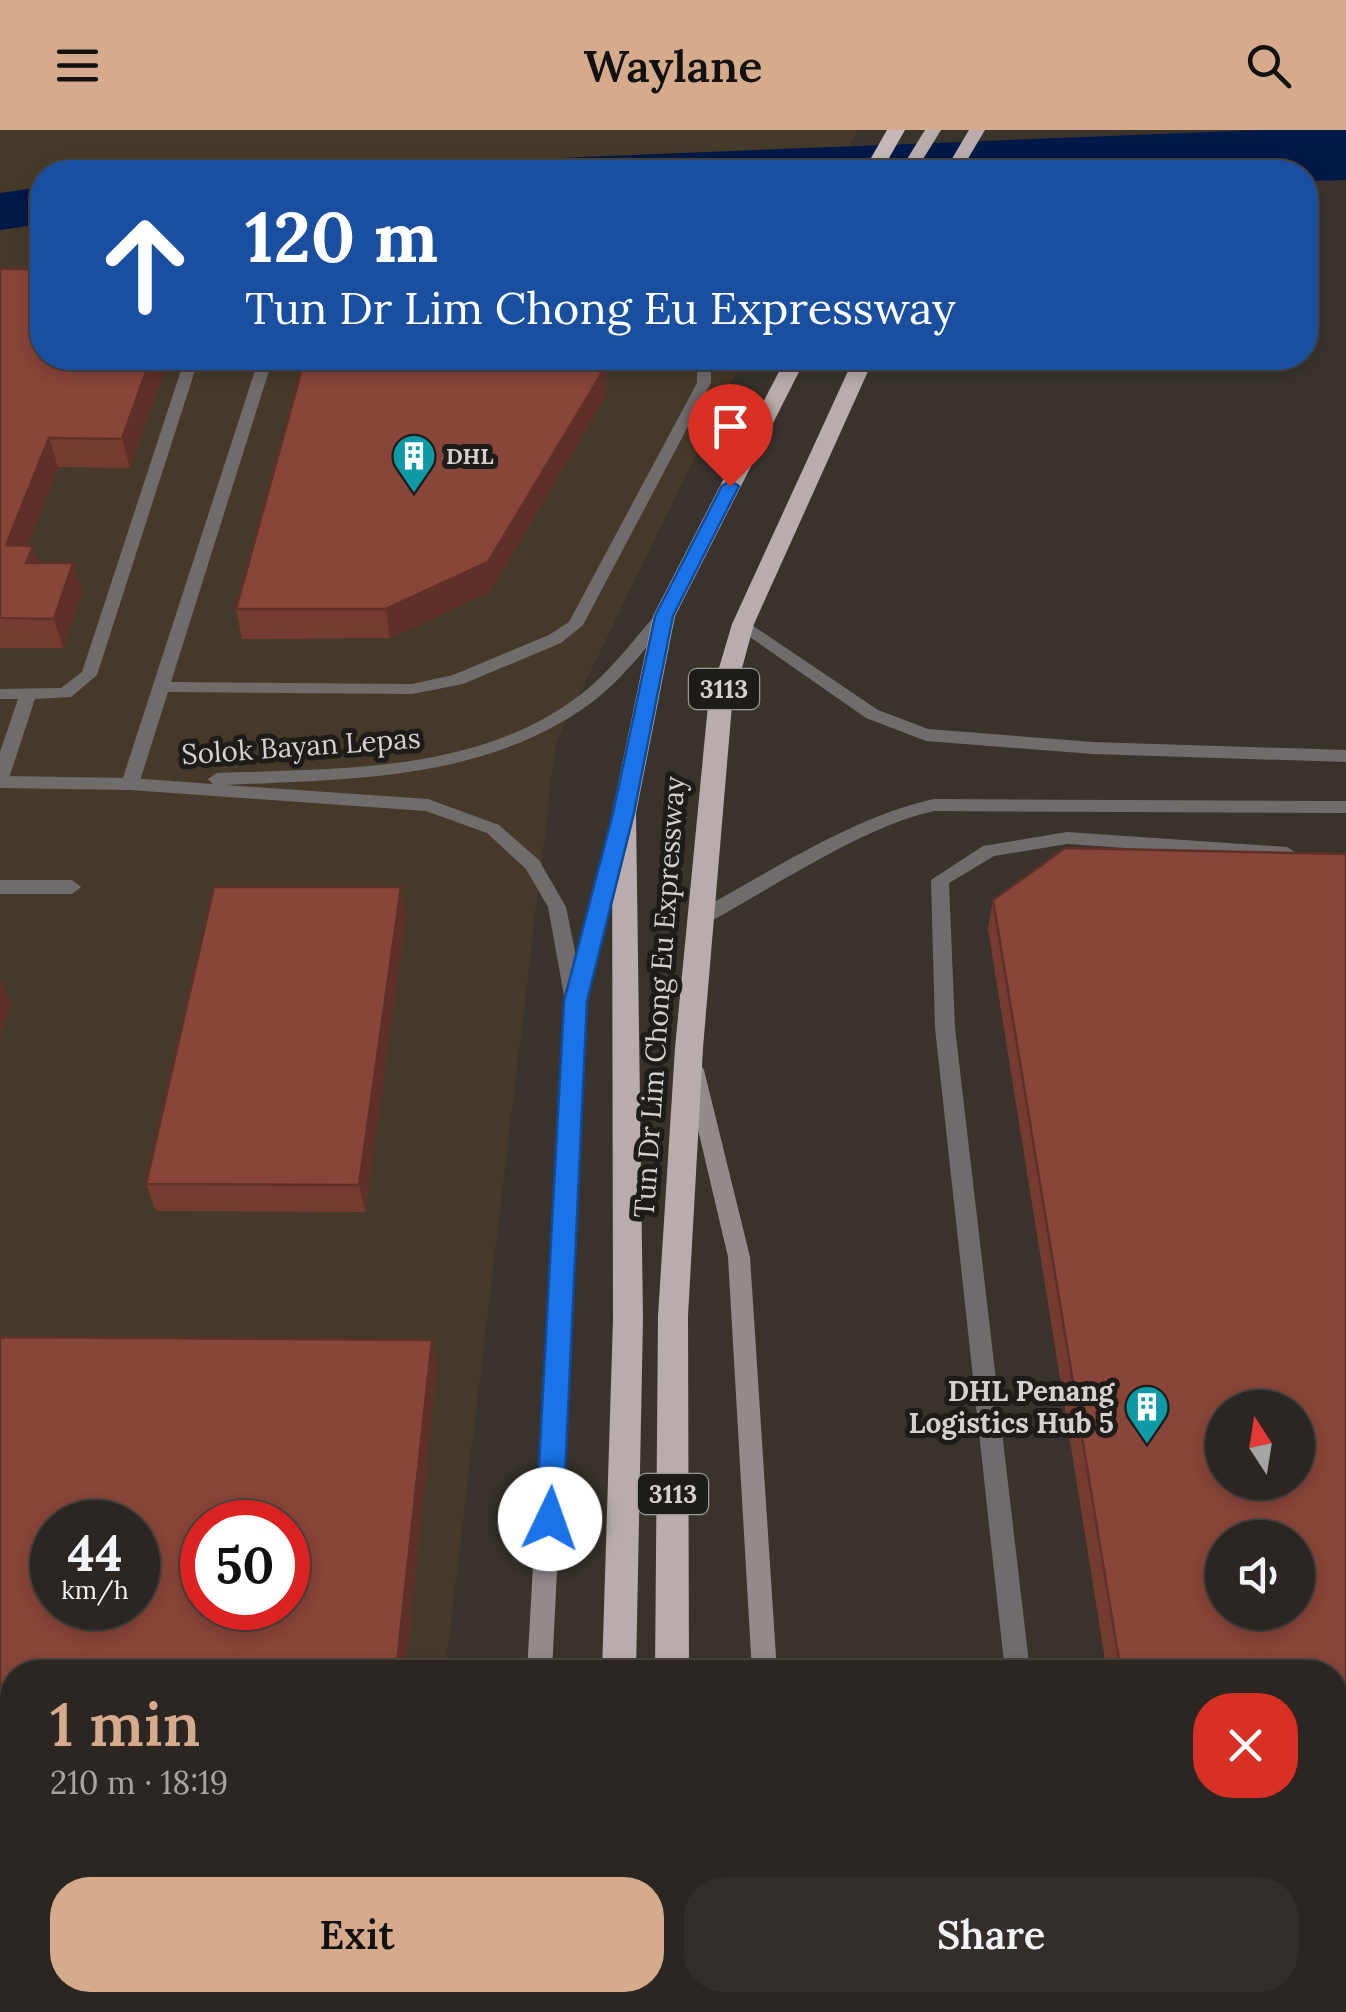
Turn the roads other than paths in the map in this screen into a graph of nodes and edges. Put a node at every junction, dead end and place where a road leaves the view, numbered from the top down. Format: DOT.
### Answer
graph roads {
  1 [pos="896,130"];
  2 [pos="933,130"];
  3 [pos="977,131"];
  4 [pos="879,160"];
  5 [pos="914,160"];
  6 [pos="959,160"];
  7 [pos="188,370"];
  8 [pos="262,370"];
  9 [pos="704,370"];
  10 [pos="790,370"];
  11 [pos="859,370"];
  12 [pos="664,616"];
  13 [pos="743,624"];
  14 [pos="160,687"];
  15 [pos="0,694"];
  16 [pos="28,694"];
  17 [pos="1346,756"];
  18 [pos="0,780"];
  19 [pos="130,784"];
  20 [pos="1346,807"];
  21 [pos="624,813"];
  22 [pos="1310,855"];
  23 [pos="72,886"];
  24 [pos="0,887"];
  25 [pos="701,918"];
  26 [pos="576,1001"];
  27 [pos="689,1048"];
  28 [pos="540,1660"];
  29 [pos="619,1660"];
  30 [pos="672,1660"];
  31 [pos="763,1660"];
  32 [pos="1017,1660"];
  1 -- 4 [label="highway"];
  2 -- 5 [label="highway"];
  3 -- 6 [label="highway"];
  7 -- 16 [label="street"];
  8 -- 14 [label="street"];
  9 -- 14 [label="street"];
  10 -- 12 [label="highway, Tun Dr Lim Chong Eu Expressway / 3113"];
  11 -- 13 [label="highway, Tun Dr Lim Chong Eu Expressway / 3113"];
  12 -- 19 [label="street, Solok Bayan Lepas"];
  12 -- 21 [label="highway, Tun Dr Lim Chong Eu Expressway / 3113"];
  13 -- 17 [label="street"];
  13 -- 25 [label="highway, Tun Dr Lim Chong Eu Expressway / 3113"];
  14 -- 19 [label="street"];
  15 -- 16 [label="street"];
  16 -- 18 [label="street"];
  18 -- 19 [label="street, Solok Bayan Lepas"];
  19 -- 26 [label="street, Solok Bayan Lepas"];
  20 -- 25 [label="street"];
  21 -- 26 [label="main road"];
  21 -- 29 [label="highway, Tun Dr Lim Chong Eu Expressway / 3113"];
  22 -- 32 [label="street"];
  23 -- 24 [label="street"];
  25 -- 27 [label="highway, Tun Dr Lim Chong Eu Expressway / 3113"];
  26 -- 28 [label="main road"];
  27 -- 30 [label="highway, Tun Dr Lim Chong Eu Expressway / 3113"];
  27 -- 31 [label="main road"];
}
